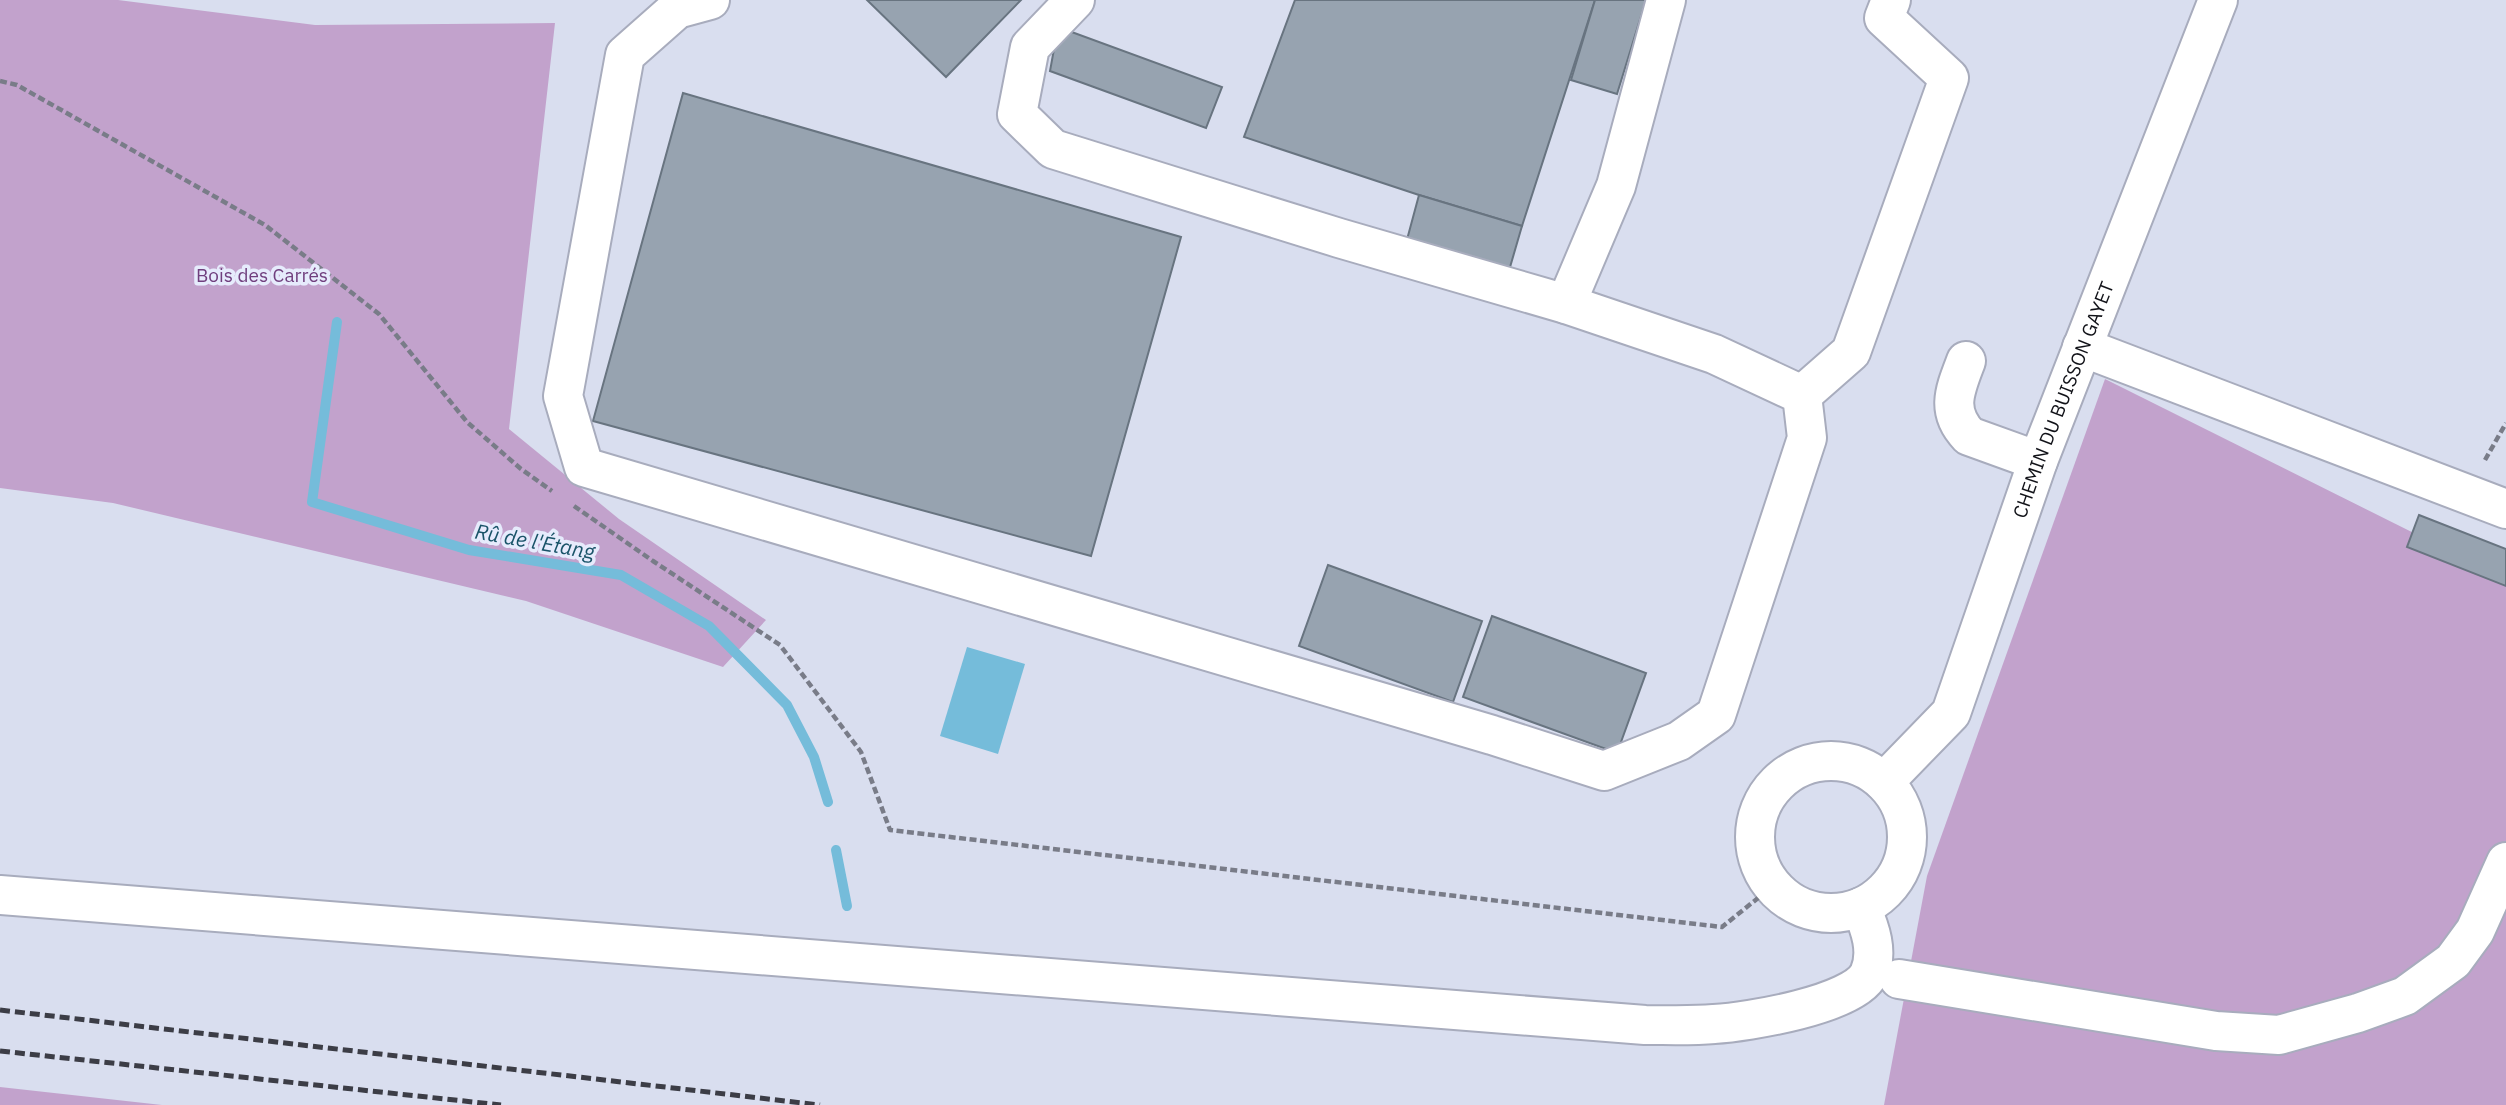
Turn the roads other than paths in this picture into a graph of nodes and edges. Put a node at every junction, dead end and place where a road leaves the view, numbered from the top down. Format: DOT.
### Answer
graph roads {
  1 [pos="710,0"];
  2 [pos="1075,0"];
  3 [pos="1667,0"];
  4 [pos="1891,0"];
  5 [pos="2218,0"];
  6 [pos="1566,304"];
  7 [pos="2082,347"];
  8 [pos="1966,361"];
  9 [pos="1802,395"];
  10 [pos="2038,461"];
  11 [pos="2506,509"];
  12 [pos="1884,782"];
  13 [pos="2506,862"];
  14 [pos="0,895"];
  15 [pos="1861,907"];
  16 [pos="1899,979"];
  1 -- 9 [label="street"];
  2 -- 6 [label="street"];
  3 -- 6 [label="street"];
  4 -- 9 [label="street"];
  5 -- 7 [label="street, CHEMIN DU BUISSON GAYET"];
  6 -- 9 [label="street"];
  7 -- 10 [label="street, CHEMIN DU BUISSON GAYET"];
  7 -- 11 [label="street"];
  8 -- 10 [label="street"];
  10 -- 12 [label="street, CHEMIN DU BUISSON GAYET"];
  12 -- 15 [label="street"];
  12 -- 15 [label="street"];
  13 -- 16 [label="street"];
  14 -- 15 [label="street"];
}
